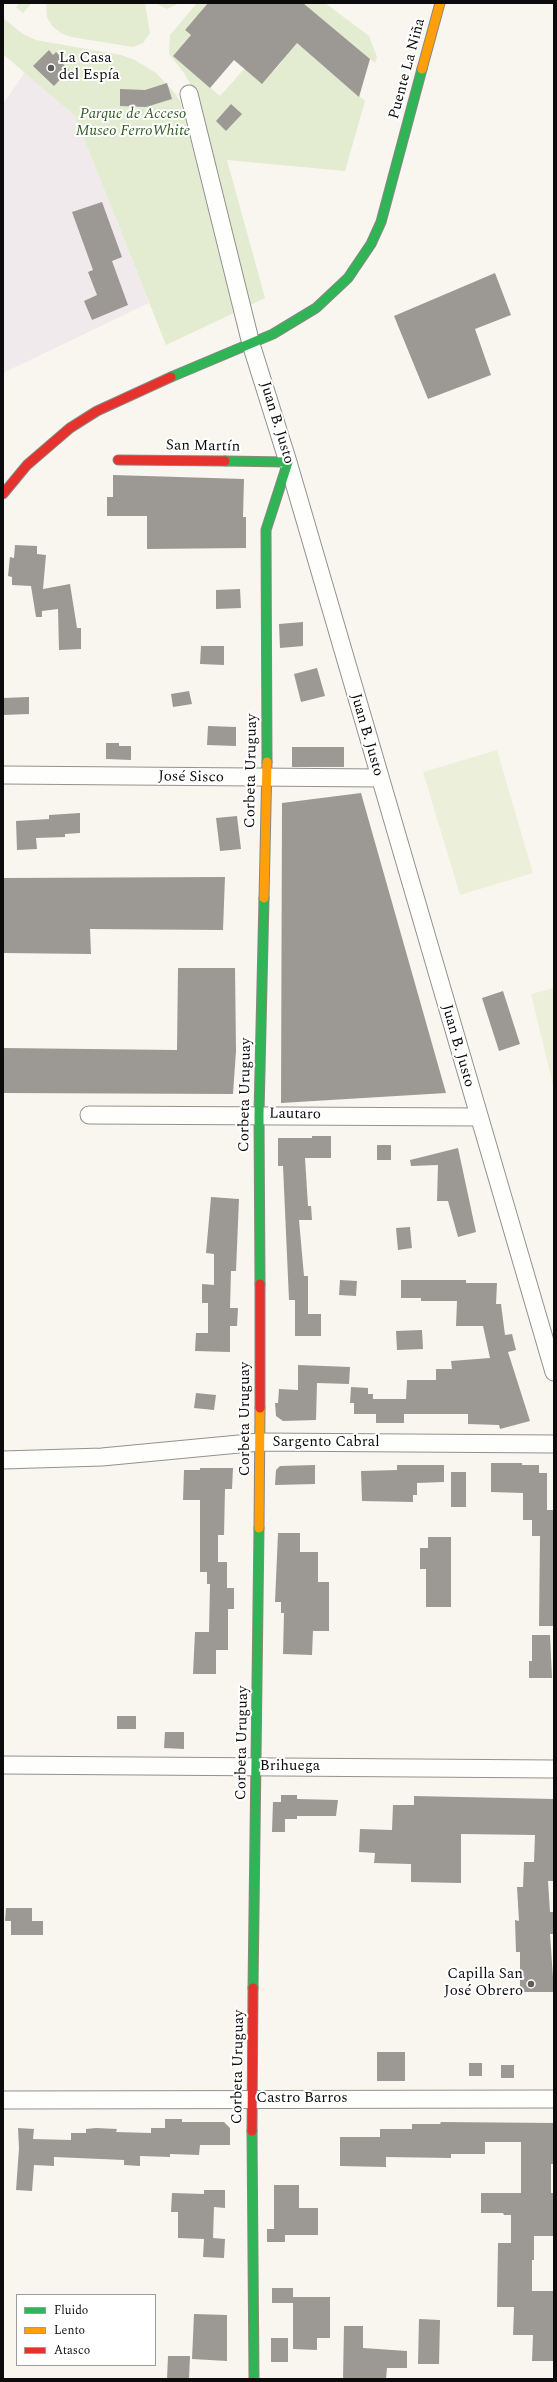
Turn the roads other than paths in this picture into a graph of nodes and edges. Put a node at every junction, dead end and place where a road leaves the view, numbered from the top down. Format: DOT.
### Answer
graph roads {
  1 [pos="440,3"];
  2 [pos="189,94"];
  3 [pos="251,344"];
  4 [pos="118,460"];
  5 [pos="288,462"];
  6 [pos="3,494"];
  7 [pos="3,775"];
  8 [pos="379,778"];
  9 [pos="267,779"];
  10 [pos="259,1114"];
  11 [pos="89,1115"];
  12 [pos="478,1117"];
  13 [pos="554,1372"];
  14 [pos="260,1442"];
  15 [pos="554,1444"];
  16 [pos="3,1460"];
  17 [pos="3,1765"];
  18 [pos="257,1767"];
  19 [pos="554,1769"];
  20 [pos="554,2098"];
  21 [pos="252,2099"];
  22 [pos="3,2100"];
  23 [pos="254,2379"];
  1 -- 3 [label="street, Puente La Niña"];
  2 -- 3 [label="street, Juan B. Justo"];
  3 -- 5 [label="street, Juan B. Justo"];
  3 -- 6 [label="street, Puente La Niña"];
  4 -- 5 [label="street, San Martín"];
  5 -- 8 [label="street, Juan B. Justo"];
  5 -- 9 [label="street, Corbeta Uruguay"];
  7 -- 9 [label="street, José Sisco"];
  8 -- 9 [label="street, José Sisco"];
  8 -- 12 [label="street, Juan B. Justo"];
  9 -- 10 [label="street, Corbeta Uruguay"];
  10 -- 11 [label="street, Lautaro"];
  10 -- 12 [label="street, Lautaro"];
  10 -- 14 [label="street, Corbeta Uruguay"];
  12 -- 13 [label="street, Juan B. Justo"];
  14 -- 15 [label="street, Sargento Cabral"];
  14 -- 16 [label="street, Sargento Cabral"];
  14 -- 18 [label="street, Corbeta Uruguay"];
  17 -- 18 [label="street, Brihuega"];
  18 -- 19 [label="street, Brihuega"];
  18 -- 21 [label="street, Corbeta Uruguay"];
  20 -- 21 [label="street, Castro Barros"];
  21 -- 22 [label="street, Castro Barros"];
  21 -- 23 [label="street, Corbeta Uruguay"];
}
